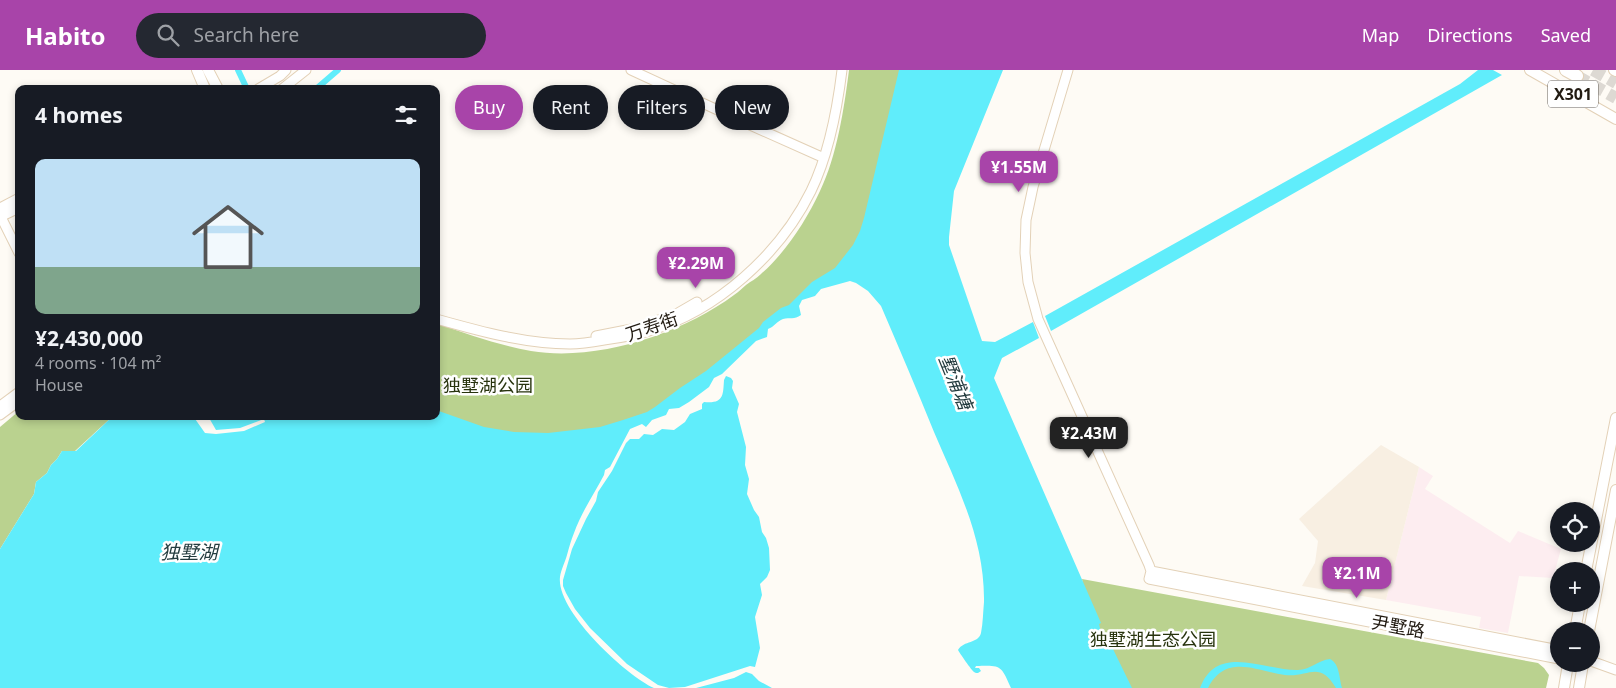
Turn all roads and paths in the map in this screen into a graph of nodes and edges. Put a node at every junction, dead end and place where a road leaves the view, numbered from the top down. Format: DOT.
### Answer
graph roads {
  1 [pos="197,70"];
  2 [pos="208,70"];
  3 [pos="286,70"];
  4 [pos="306,70"];
  5 [pos="631,70"];
  6 [pos="837,70"];
  7 [pos="842,70"];
  8 [pos="1068,70"];
  9 [pos="1530,70"];
  10 [pos="203,85"];
  11 [pos="216,85"];
  12 [pos="265,85"];
  13 [pos="287,85"];
  14 [pos="1616,119"];
  15 [pos="821,156"];
  16 [pos="15,201"];
  17 [pos="15,209"];
  18 [pos="0,214"];
  19 [pos="15,245"];
  20 [pos="440,315"];
  21 [pos="440,320"];
  22 [pos="15,395"];
  23 [pos="15,404"];
  24 [pos="0,406"];
  25 [pos="0,415"];
  26 [pos="1616,418"];
  27 [pos="1616,490"];
  28 [pos="1588,562"];
  29 [pos="1150,575"];
  30 [pos="1592,622"];
  31 [pos="1550,648"];
  32 [pos="1550,657"];
  33 [pos="1600,664"];
  34 [pos="1616,670"];
  35 [pos="1567,672"];
  36 [pos="1582,672"];
  37 [pos="1564,688"];
  38 [pos="1579,688"];
  1 -- 10 [label="main road"];
  2 -- 11 [label="main road"];
  3 -- 12 [label="street"];
  4 -- 13 [label="street"];
  5 -- 15 [label="street"];
  6 -- 15 [label="street, 万寿街"];
  7 -- 15 [label="street, 万寿街"];
  8 -- 29 [label="street"];
  9 -- 14 [label="main road, X301"];
  15 -- 20 [label="street, 万寿街"];
  15 -- 21 [label="street, 万寿街"];
  16 -- 18 [label="street"];
  17 -- 18 [label="street"];
  18 -- 19 [label="street"];
  22 -- 24 [label="street"];
  23 -- 25 [label="street"];
  26 -- 28 [label="main road"];
  27 -- 30 [label="main road"];
  29 -- 31 [label="street, 尹墅路"];
  29 -- 32 [label="street, 尹墅路"];
  33 -- 34 [label="street"];
  35 -- 37 [label="main road"];
  36 -- 38 [label="main road"];
}
